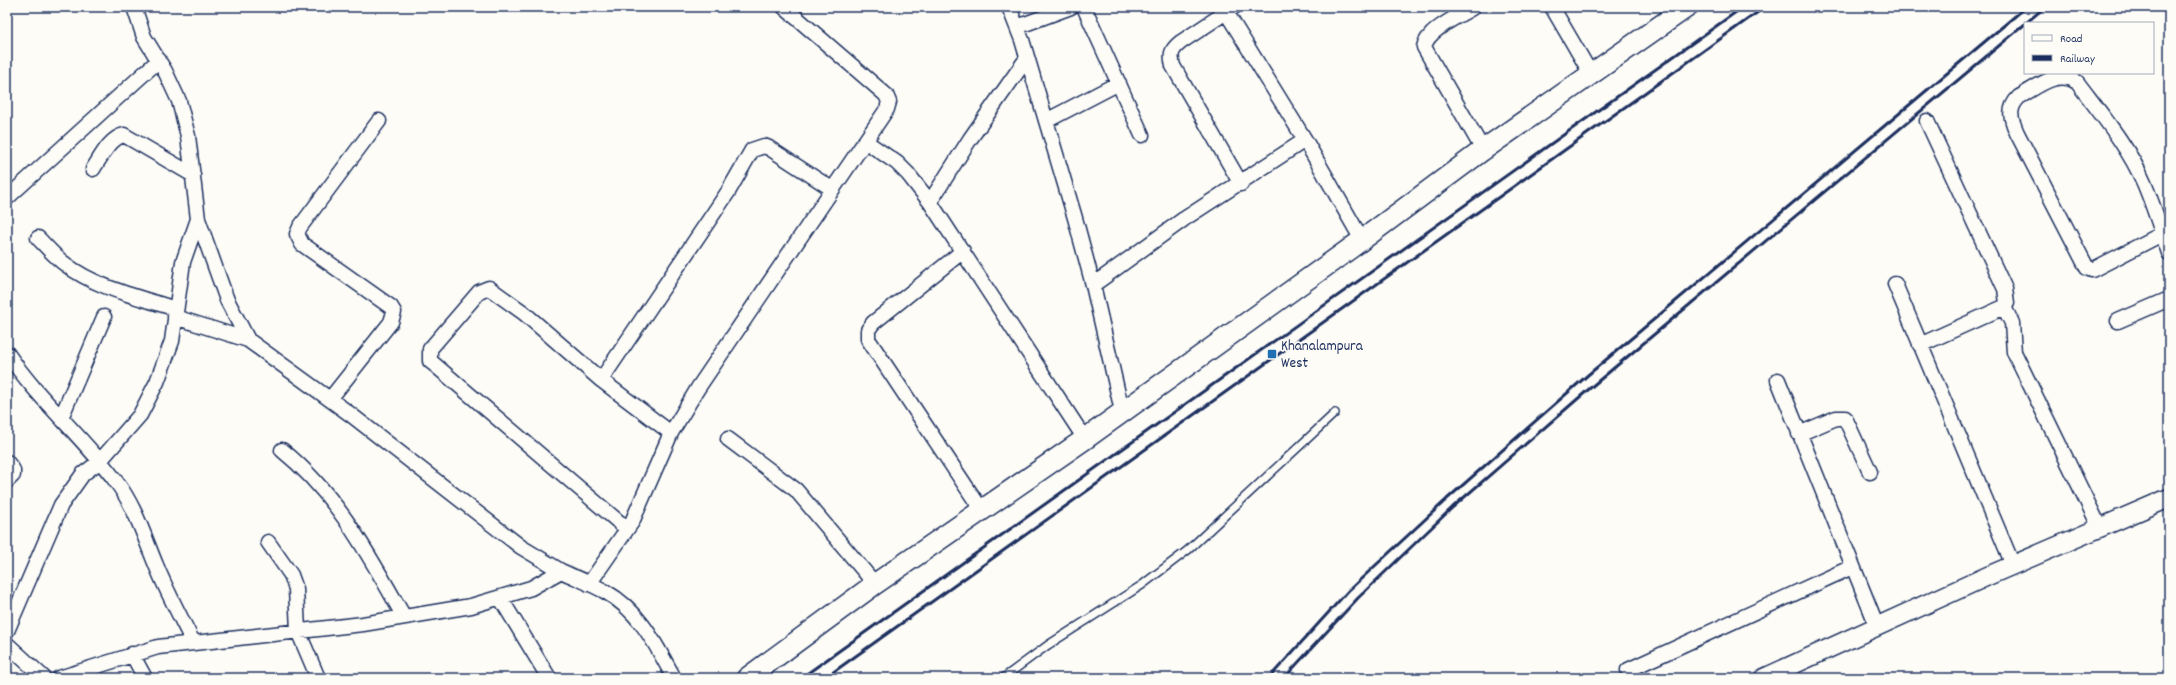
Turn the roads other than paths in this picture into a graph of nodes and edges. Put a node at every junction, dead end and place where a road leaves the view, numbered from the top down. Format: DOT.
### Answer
graph roads {
  1 [pos="134,7"];
  2 [pos="784,7"];
  3 [pos="1009,7"];
  4 [pos="1071,7"];
  5 [pos="1084,7"];
  6 [pos="1473,7"];
  7 [pos="1552,7"];
  8 [pos="1687,7"];
  9 [pos="1228,9"];
  10 [pos="1017,27"];
  11 [pos="1027,58"];
  12 [pos="159,60"];
  13 [pos="1591,74"];
  14 [pos="1119,83"];
  15 [pos="379,121"];
  16 [pos="1046,121"];
  17 [pos="1927,121"];
  18 [pos="1142,135"];
  19 [pos="1305,140"];
  20 [pos="864,141"];
  21 [pos="1482,150"];
  22 [pos="93,169"];
  23 [pos="193,175"];
  24 [pos="1241,184"];
  25 [pos="832,189"];
  26 [pos="7,198"];
  27 [pos="930,202"];
  28 [pos="198,219"];
  29 [pos="2162,234"];
  30 [pos="38,238"];
  31 [pos="1362,240"];
  32 [pos="963,251"];
  33 [pos="2169,253"];
  34 [pos="1895,284"];
  35 [pos="1093,285"];
  36 [pos="2169,299"];
  37 [pos="2004,307"];
  38 [pos="176,313"];
  39 [pos="104,316"];
  40 [pos="2118,321"];
  41 [pos="248,340"];
  42 [pos="1920,345"];
  43 [pos="7,352"];
  44 [pos="601,380"];
  45 [pos="1778,380"];
  46 [pos="330,399"];
  47 [pos="1122,412"];
  48 [pos="1335,413"];
  49 [pos="61,418"];
  50 [pos="670,433"];
  51 [pos="1799,434"];
  52 [pos="728,439"];
  53 [pos="1085,439"];
  54 [pos="282,450"];
  55 [pos="7,462"];
  56 [pos="99,462"];
  57 [pos="1870,472"];
  58 [pos="7,481"];
  59 [pos="2169,498"];
  60 [pos="982,509"];
  61 [pos="2100,528"];
  62 [pos="628,529"];
  63 [pos="268,542"];
  64 [pos="2013,565"];
  65 [pos="1852,566"];
  66 [pos="561,571"];
  67 [pos="589,584"];
  68 [pos="875,584"];
  69 [pos="501,599"];
  70 [pos="404,618"];
  71 [pos="1876,626"];
  72 [pos="7,630"];
  73 [pos="298,631"];
  74 [pos="193,642"];
  75 [pos="7,644"];
  76 [pos="132,654"];
  77 [pos="1628,670"];
  78 [pos="44,678"];
  79 [pos="59,678"];
  80 [pos="145,678"];
  81 [pos="318,678"];
  82 [pos="550,678"];
  83 [pos="674,678"];
  84 [pos="747,678"];
  85 [pos="1002,678"];
  86 [pos="1764,678"];
  1 -- 12 [label="street"];
  2 -- 20 [label="street"];
  3 -- 10 [label="street"];
  4 -- 10 [label="street"];
  5 -- 14 [label="street"];
  6 -- 21 [label="street"];
  7 -- 13 [label="street"];
  8 -- 13 [label="main road"];
  9 -- 19 [label="street"];
  9 -- 24 [label="street"];
  10 -- 11 [label="street"];
  11 -- 16 [label="street"];
  11 -- 27 [label="street"];
  12 -- 23 [label="street"];
  12 -- 26 [label="street"];
  13 -- 21 [label="main road"];
  14 -- 16 [label="street"];
  14 -- 18 [label="street"];
  15 -- 46 [label="street"];
  16 -- 35 [label="street"];
  17 -- 37 [label="street"];
  19 -- 24 [label="street"];
  19 -- 31 [label="street"];
  20 -- 25 [label="street"];
  20 -- 27 [label="street"];
  21 -- 31 [label="main road"];
  22 -- 23 [label="street"];
  23 -- 28 [label="street"];
  24 -- 35 [label="street"];
  25 -- 44 [label="street"];
  25 -- 50 [label="street"];
  27 -- 32 [label="street"];
  28 -- 38 [label="street"];
  28 -- 41 [label="street"];
  29 -- 29 [label="street"];
  29 -- 33 [label="street"];
  30 -- 38 [label="street"];
  31 -- 47 [label="main road"];
  32 -- 53 [label="street"];
  32 -- 60 [label="street"];
  34 -- 42 [label="street"];
  35 -- 47 [label="street"];
  36 -- 40 [label="street"];
  37 -- 42 [label="street"];
  37 -- 61 [label="street"];
  38 -- 41 [label="street"];
  38 -- 56 [label="street"];
  39 -- 49 [label="street"];
  41 -- 46 [label="street"];
  42 -- 64 [label="street"];
  43 -- 49 [label="street"];
  44 -- 50 [label="street"];
  44 -- 62 [label="street"];
  45 -- 51 [label="street"];
  46 -- 66 [label="street"];
  47 -- 53 [label="main road"];
  48 -- 85 [label="lane"];
  49 -- 56 [label="street"];
  50 -- 62 [label="street"];
  51 -- 57 [label="street"];
  51 -- 65 [label="street"];
  52 -- 68 [label="street"];
  53 -- 60 [label="main road"];
  54 -- 70 [label="street"];
  55 -- 58 [label="street"];
  56 -- 72 [label="street"];
  56 -- 74 [label="street"];
  59 -- 61 [label="street"];
  60 -- 68 [label="main road"];
  61 -- 64 [label="street"];
  62 -- 67 [label="street"];
  63 -- 73 [label="street"];
  64 -- 71 [label="street"];
  65 -- 71 [label="street"];
  65 -- 77 [label="street"];
  66 -- 67 [label="street"];
  66 -- 69 [label="street"];
  67 -- 83 [label="street"];
  68 -- 84 [label="main road"];
  69 -- 70 [label="street"];
  69 -- 82 [label="street"];
  70 -- 73 [label="street"];
  71 -- 86 [label="street"];
  73 -- 74 [label="street"];
  73 -- 81 [label="street"];
  74 -- 76 [label="street"];
  75 -- 78 [label="street"];
  76 -- 79 [label="street"];
  76 -- 80 [label="street"];
}
